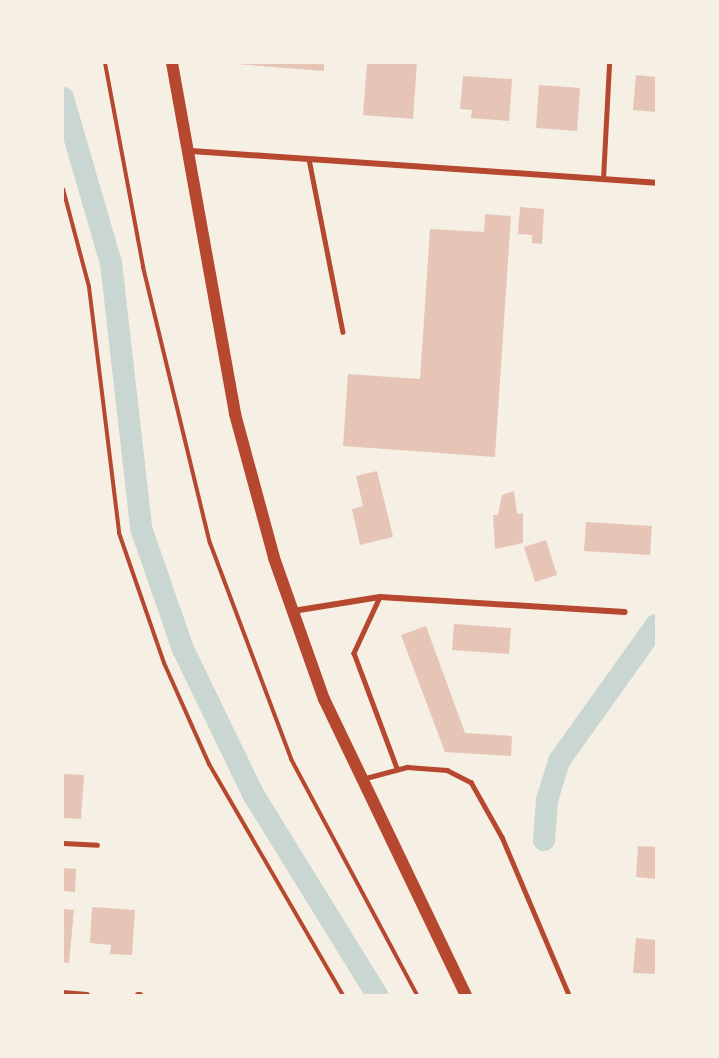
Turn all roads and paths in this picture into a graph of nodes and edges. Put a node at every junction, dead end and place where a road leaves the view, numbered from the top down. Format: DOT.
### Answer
graph roads {
  1 [pos="105,63"];
  2 [pos="172,63"];
  3 [pos="609,63"];
  4 [pos="191,151"];
  5 [pos="309,159"];
  6 [pos="603,179"];
  7 [pos="656,183"];
  8 [pos="63,189"];
  9 [pos="343,332"];
  10 [pos="380,597"];
  11 [pos="292,611"];
  12 [pos="625,612"];
  13 [pos="397,768"];
  14 [pos="360,780"];
  15 [pos="63,843"];
  16 [pos="97,845"];
  17 [pos="63,993"];
  18 [pos="87,995"];
  19 [pos="343,995"];
  20 [pos="417,995"];
  21 [pos="466,995"];
  22 [pos="568,995"];
  1 -- 20 [label="path"];
  2 -- 4 [label="main road"];
  3 -- 6 [label="lane"];
  4 -- 5 [label="street"];
  4 -- 11 [label="main road"];
  5 -- 6 [label="street"];
  5 -- 9 [label="lane"];
  6 -- 7 [label="street"];
  8 -- 19 [label="path"];
  10 -- 11 [label="street"];
  10 -- 12 [label="street"];
  10 -- 13 [label="lane"];
  11 -- 14 [label="main road"];
  13 -- 14 [label="lane"];
  13 -- 22 [label="lane"];
  14 -- 21 [label="main road"];
  15 -- 16 [label="lane"];
  17 -- 18 [label="street"];
}
